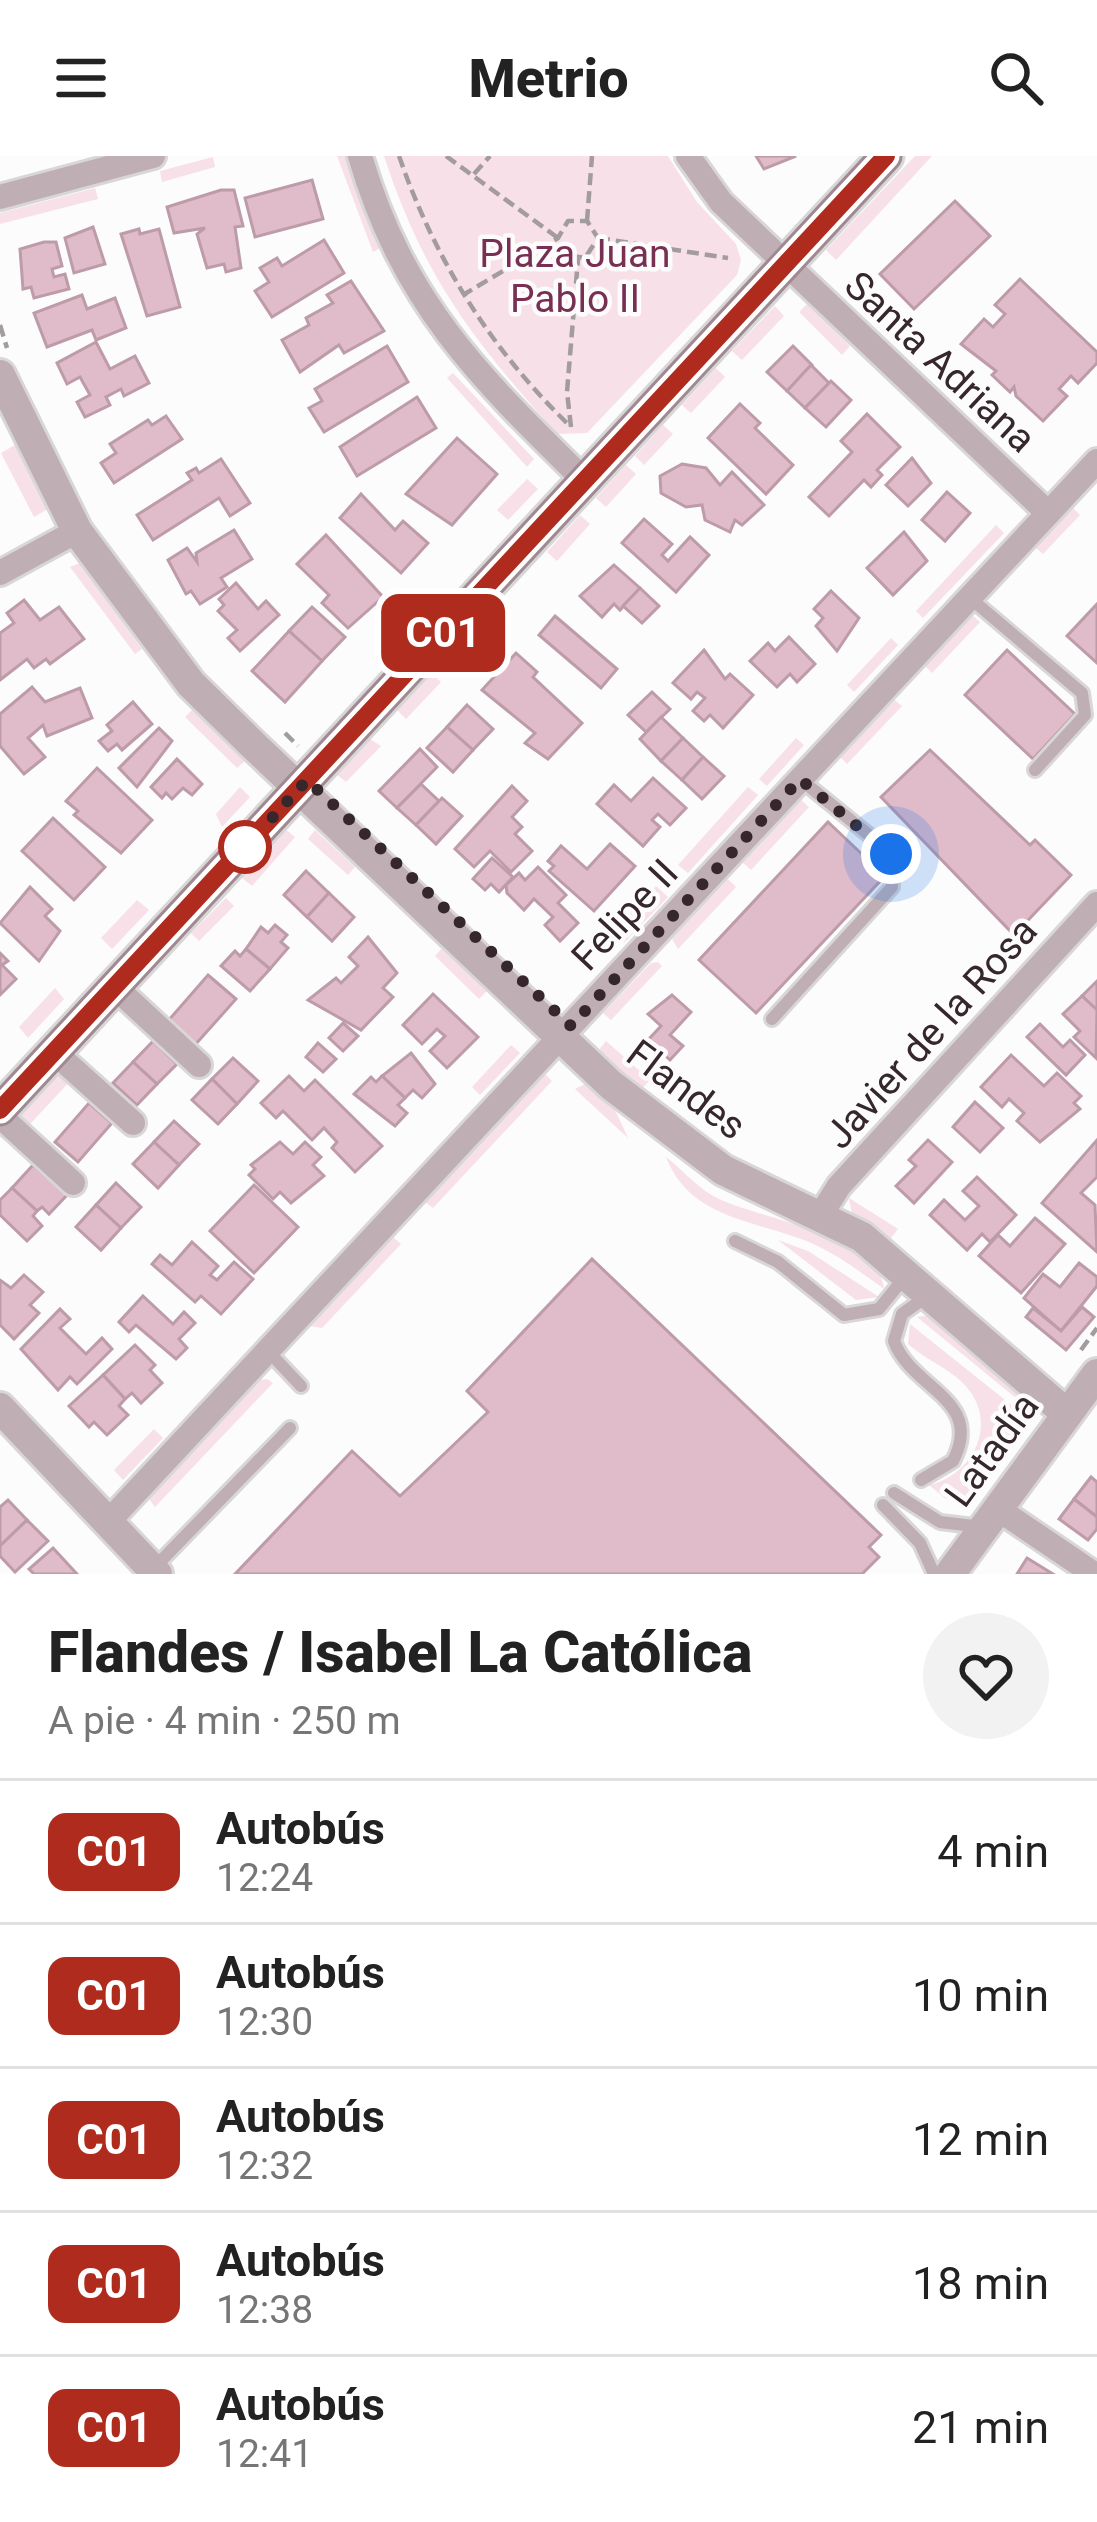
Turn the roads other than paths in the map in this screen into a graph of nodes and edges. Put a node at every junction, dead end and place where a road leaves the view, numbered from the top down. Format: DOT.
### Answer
graph roads {
  1 [pos="153,156"];
  2 [pos="360,156"];
  3 [pos="688,156"];
  4 [pos="886,156"];
  5 [pos="0,197"];
  6 [pos="786,265"];
  7 [pos="3,375"];
  8 [pos="1097,461"];
  9 [pos="585,481"];
  10 [pos="1048,513"];
  11 [pos="77,531"];
  12 [pos="0,573"];
  13 [pos="970,598"];
  14 [pos="1035,770"];
  15 [pos="800,779"];
  16 [pos="299,789"];
  17 [pos="1097,904"];
  18 [pos="115,986"];
  19 [pos="772,1019"];
  20 [pos="560,1037"];
  21 [pos="54,1052"];
  22 [pos="199,1065"];
  23 [pos="0,1113"];
  24 [pos="133,1123"];
  25 [pos="73,1183"];
  26 [pos="822,1213"];
  27 [pos="735,1241"];
  28 [pos="908,1272"];
  29 [pos="934,1293"];
  30 [pos="268,1351"];
  31 [pos="1088,1364"];
  32 [pos="301,1386"];
  33 [pos="0,1408"];
  34 [pos="1067,1414"];
  35 [pos="290,1428"];
  36 [pos="921,1480"];
  37 [pos="894,1493"];
  38 [pos="883,1505"];
  39 [pos="991,1518"];
  40 [pos="108,1522"];
  41 [pos="155,1572"];
  42 [pos="934,1574"];
  43 [pos="950,1574"];
  44 [pos="1094,1574"];
  1 -- 5 [label="street"];
  2 -- 9 [label="street"];
  3 -- 6 [label="street, Santa Adriana"];
  4 -- 6 [label="main road"];
  6 -- 9 [label="main road"];
  6 -- 10 [label="street, Santa Adriana"];
  7 -- 11 [label="street, Flandes"];
  8 -- 10 [label="street, Felipe II"];
  9 -- 16 [label="main road"];
  10 -- 13 [label="street, Felipe II"];
  11 -- 12 [label="street"];
  11 -- 16 [label="street, Flandes"];
  13 -- 14 [label="lane"];
  13 -- 15 [label="street, Felipe II"];
  15 -- 19 [label="lane"];
  15 -- 20 [label="street, Felipe II"];
  16 -- 18 [label="main road"];
  16 -- 20 [label="street, Flandes"];
  17 -- 26 [label="street, Javier de la Rosa"];
  18 -- 21 [label="main road"];
  18 -- 22 [label="street"];
  20 -- 26 [label="street, Flandes"];
  20 -- 30 [label="street, Felipe II"];
  21 -- 23 [label="main road"];
  21 -- 24 [label="street"];
  23 -- 25 [label="street"];
  26 -- 28 [label="street, Flandes"];
  27 -- 28 [label="lane"];
  28 -- 29 [label="street, Flandes"];
  29 -- 34 [label="street, Flandes"];
  29 -- 36 [label="lane"];
  30 -- 32 [label="lane"];
  30 -- 40 [label="street, Felipe II"];
  31 -- 34 [label="street, Latadía"];
  33 -- 40 [label="street"];
  34 -- 39 [label="street, Latadía"];
  35 -- 41 [label="lane"];
  37 -- 39 [label="lane"];
  38 -- 42 [label="lane"];
  39 -- 43 [label="street, Latadía"];
  39 -- 44 [label="street"];
  40 -- 41 [label="street"];
}
